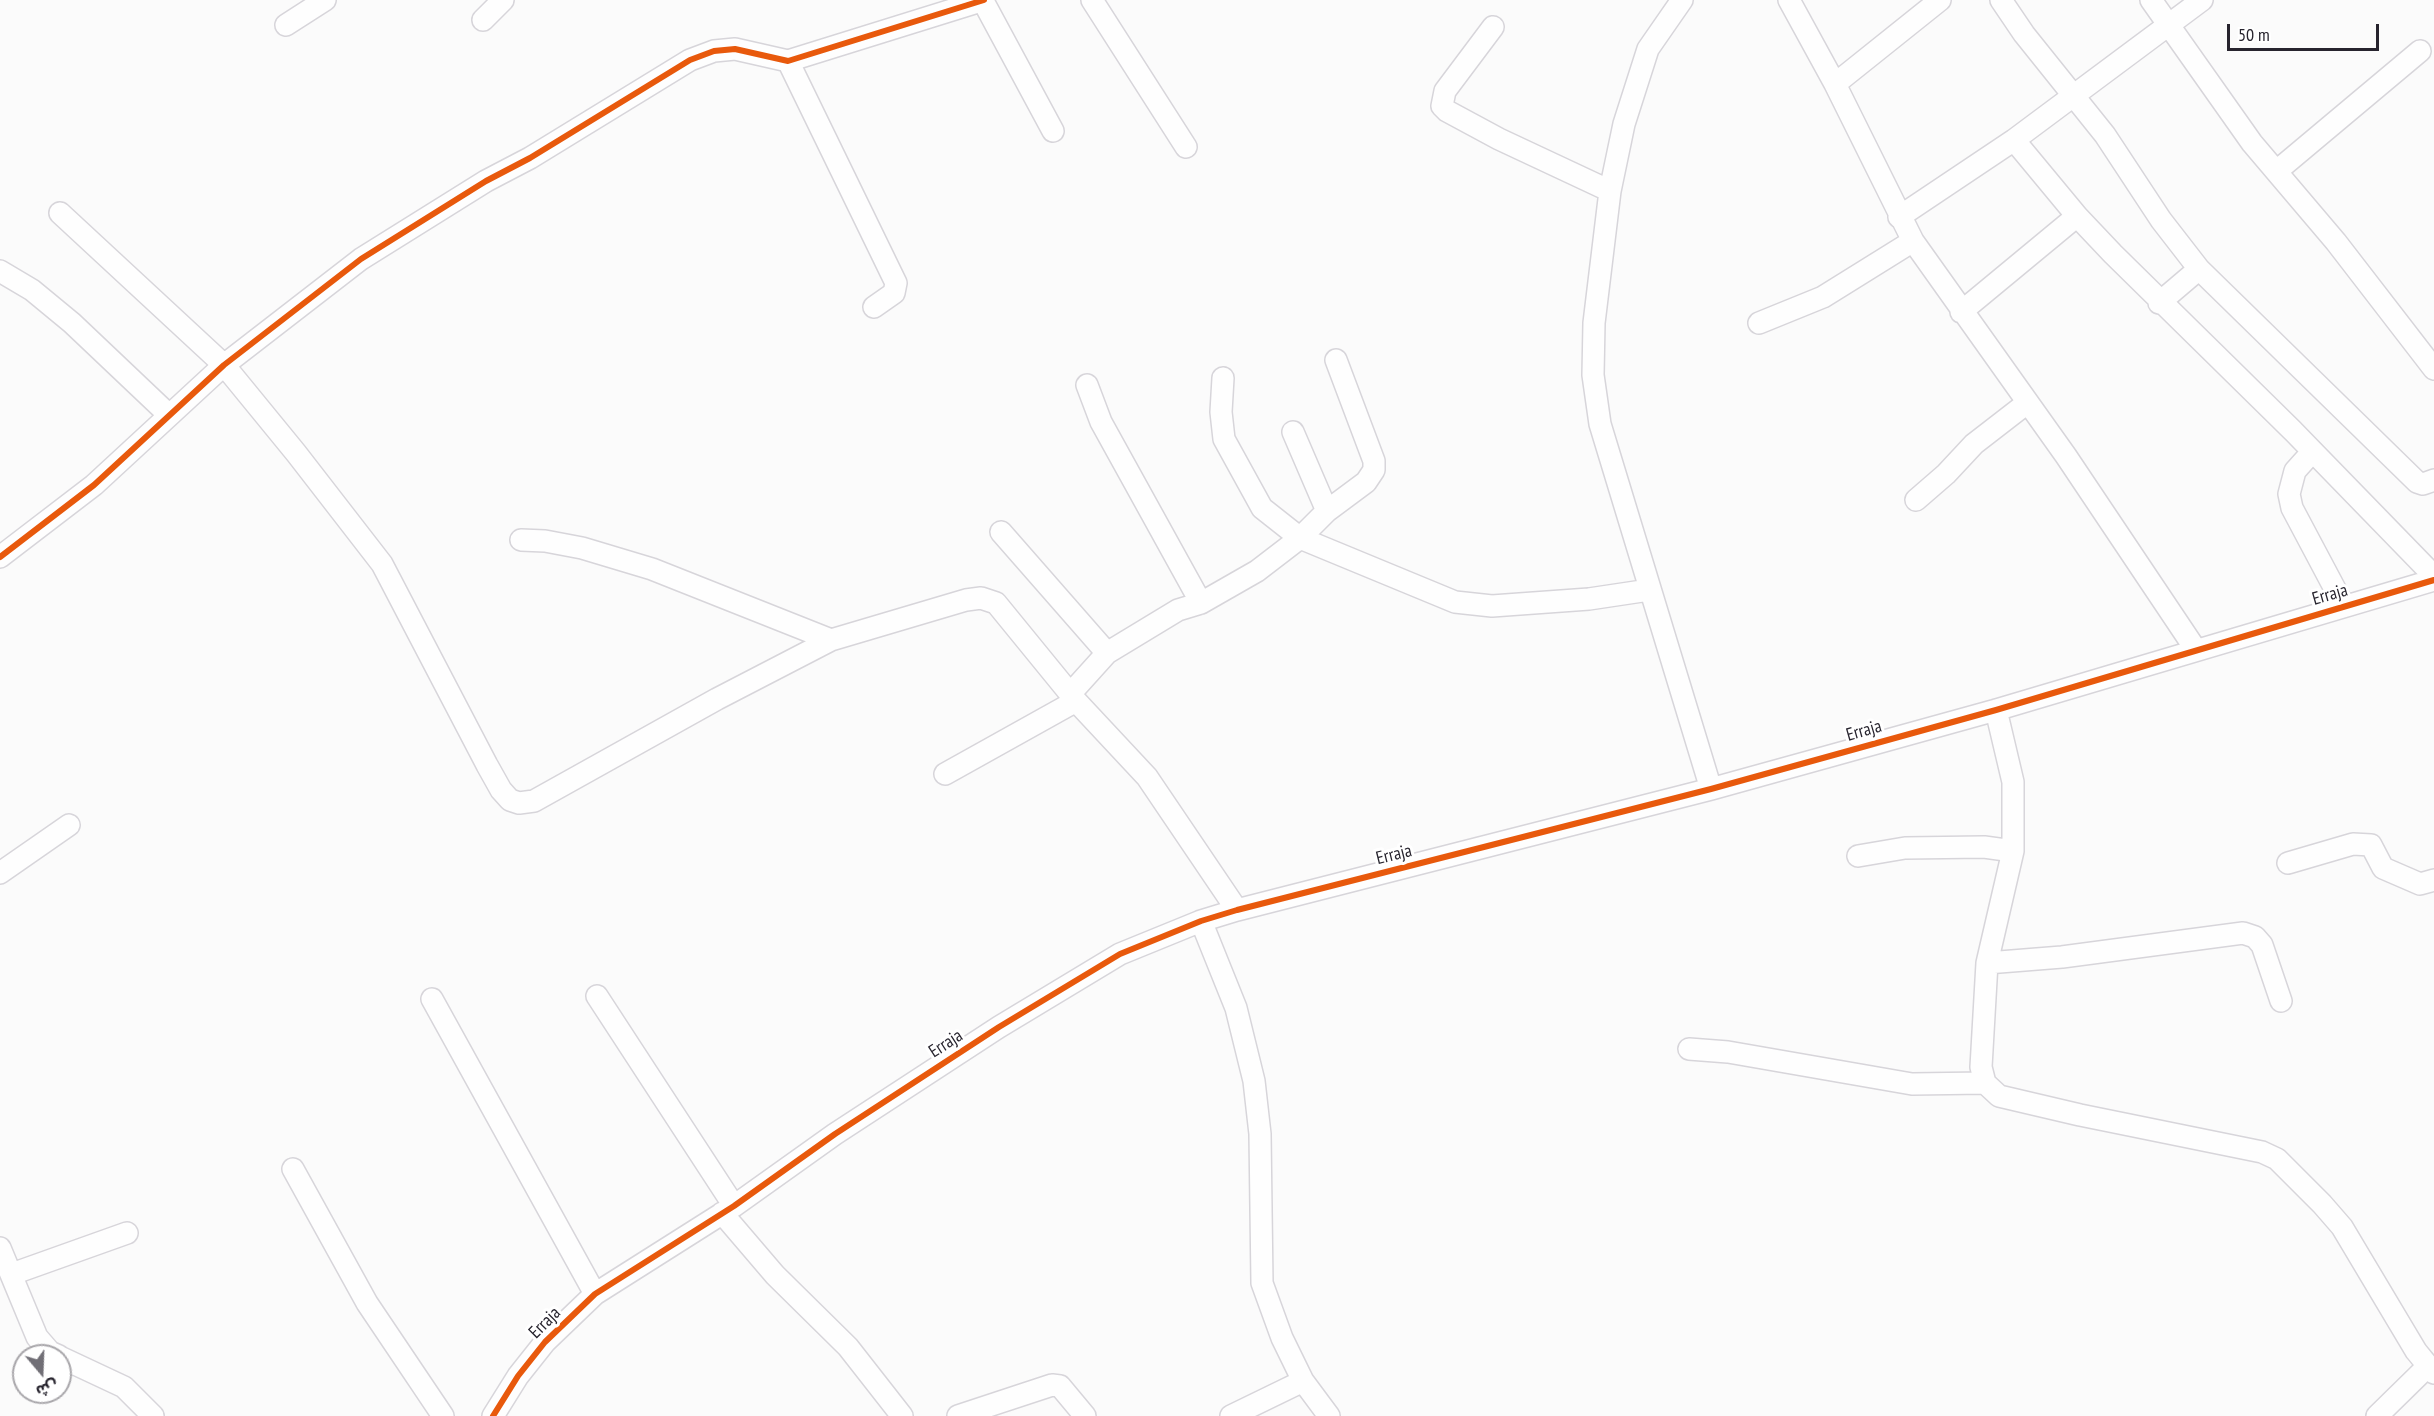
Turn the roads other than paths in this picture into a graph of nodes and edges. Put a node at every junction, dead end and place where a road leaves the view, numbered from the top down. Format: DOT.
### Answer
graph roads {
  1 [pos="325,0"];
  2 [pos="503,0"];
  3 [pos="984,0"];
  4 [pos="1092,0"];
  5 [pos="1682,0"];
  6 [pos="1789,0"];
  7 [pos="1940,0"];
  8 [pos="2001,0"];
  9 [pos="2151,0"];
  10 [pos="2202,0"];
  11 [pos="483,20"];
  12 [pos="286,25"];
  13 [pos="2169,25"];
  14 [pos="1493,27"];
  15 [pos="2420,51"];
  16 [pos="788,60"];
  17 [pos="1835,84"];
  18 [pos="2073,96"];
  19 [pos="1053,131"];
  20 [pos="2014,140"];
  21 [pos="1186,147"];
  22 [pos="2278,170"];
  23 [pos="1610,191"];
  24 [pos="60,213"];
  25 [pos="2077,216"];
  26 [pos="1899,217"];
  27 [pos="1913,242"];
  28 [pos="2199,269"];
  29 [pos="0,271"];
  30 [pos="2159,303"];
  31 [pos="874,307"];
  32 [pos="1961,312"];
  33 [pos="1759,323"];
  34 [pos="1336,360"];
  35 [pos="224,365"];
  36 [pos="2434,369"];
  37 [pos="1223,378"];
  38 [pos="1087,385"];
  39 [pos="2027,403"];
  40 [pos="169,414"];
  41 [pos="1293,432"];
  42 [pos="2312,452"];
  43 [pos="2434,480"];
  44 [pos="1916,500"];
  45 [pos="1327,511"];
  46 [pos="1001,532"];
  47 [pos="1300,538"];
  48 [pos="521,540"];
  49 [pos="0,557"];
  50 [pos="2434,578"];
  51 [pos="1649,590"];
  52 [pos="1201,603"];
  53 [pos="2344,606"];
  54 [pos="831,640"];
  55 [pos="2196,650"];
  56 [pos="1107,653"];
  57 [pos="1073,698"];
  58 [pos="1996,710"];
  59 [pos="945,774"];
  60 [pos="1711,789"];
  61 [pos="69,825"];
  62 [pos="2013,850"];
  63 [pos="1858,856"];
  64 [pos="2288,863"];
  65 [pos="0,873"];
  66 [pos="2434,880"];
  67 [pos="1237,910"];
  68 [pos="1201,921"];
  69 [pos="1987,963"];
  70 [pos="597,996"];
  71 [pos="432,999"];
  72 [pos="2281,1001"];
  73 [pos="1689,1049"];
  74 [pos="1985,1083"];
  75 [pos="293,1169"];
  76 [pos="728,1209"];
  77 [pos="127,1233"];
  78 [pos="0,1248"];
  79 [pos="12,1274"];
  80 [pos="596,1294"];
  81 [pos="43,1344"];
  82 [pos="72,1362"];
  83 [pos="2431,1370"];
  84 [pos="1303,1381"];
  85 [pos="153,1416"];
  86 [pos="443,1416"];
  87 [pos="493,1416"];
  88 [pos="902,1416"];
  89 [pos="958,1416"];
  90 [pos="1085,1416"];
  91 [pos="1231,1416"];
  92 [pos="1329,1416"];
  93 [pos="2377,1416"];
  1 -- 12 [label="street"];
  2 -- 11 [label="street"];
  3 -- 16 [label="street"];
  3 -- 19 [label="street"];
  4 -- 21 [label="street"];
  5 -- 23 [label="street"];
  6 -- 17 [label="street"];
  7 -- 17 [label="street"];
  8 -- 18 [label="street"];
  9 -- 13 [label="street"];
  10 -- 13 [label="street"];
  13 -- 18 [label="street"];
  13 -- 22 [label="street"];
  14 -- 23 [label="street"];
  15 -- 22 [label="street"];
  16 -- 31 [label="street"];
  16 -- 35 [label="street"];
  17 -- 26 [label="street"];
  18 -- 20 [label="street"];
  18 -- 28 [label="street"];
  20 -- 25 [label="street"];
  20 -- 26 [label="street"];
  22 -- 36 [label="street"];
  23 -- 51 [label="street"];
  24 -- 35 [label="street"];
  25 -- 30 [label="street"];
  25 -- 32 [label="street"];
  26 -- 27 [label="street"];
  27 -- 32 [label="street"];
  27 -- 33 [label="street"];
  28 -- 30 [label="street"];
  28 -- 43 [label="street"];
  29 -- 40 [label="street"];
  30 -- 42 [label="street"];
  32 -- 39 [label="street"];
  34 -- 45 [label="street"];
  35 -- 40 [label="street"];
  35 -- 54 [label="street"];
  37 -- 47 [label="street"];
  38 -- 52 [label="street"];
  39 -- 44 [label="street"];
  39 -- 55 [label="street"];
  40 -- 49 [label="street"];
  41 -- 45 [label="street"];
  42 -- 50 [label="street"];
  42 -- 53 [label="street"];
  45 -- 47 [label="street"];
  46 -- 56 [label="street"];
  47 -- 51 [label="street"];
  47 -- 52 [label="street"];
  48 -- 54 [label="street"];
  50 -- 53 [label="street, Erraja"];
  51 -- 60 [label="street"];
  52 -- 56 [label="street"];
  53 -- 55 [label="street, Erraja"];
  54 -- 57 [label="street"];
  55 -- 58 [label="street, Erraja"];
  56 -- 57 [label="street"];
  57 -- 59 [label="street"];
  57 -- 67 [label="street"];
  58 -- 60 [label="street, Erraja"];
  58 -- 62 [label="street"];
  60 -- 67 [label="street, Erraja"];
  61 -- 65 [label="street"];
  62 -- 63 [label="street"];
  62 -- 69 [label="street"];
  64 -- 66 [label="street"];
  67 -- 68 [label="street, Erraja"];
  68 -- 76 [label="street, Erraja"];
  68 -- 84 [label="street"];
  69 -- 72 [label="street"];
  69 -- 74 [label="street"];
  70 -- 76 [label="street"];
  71 -- 80 [label="street"];
  73 -- 74 [label="street"];
  74 -- 83 [label="street"];
  75 -- 86 [label="street"];
  76 -- 80 [label="street, Erraja"];
  76 -- 88 [label="street"];
  77 -- 79 [label="street"];
  78 -- 79 [label="street"];
  79 -- 81 [label="street"];
  80 -- 87 [label="street, Erraja"];
  82 -- 85 [label="street"];
  83 -- 93 [label="street"];
  84 -- 91 [label="street"];
  84 -- 92 [label="street"];
  89 -- 90 [label="street"];
}
